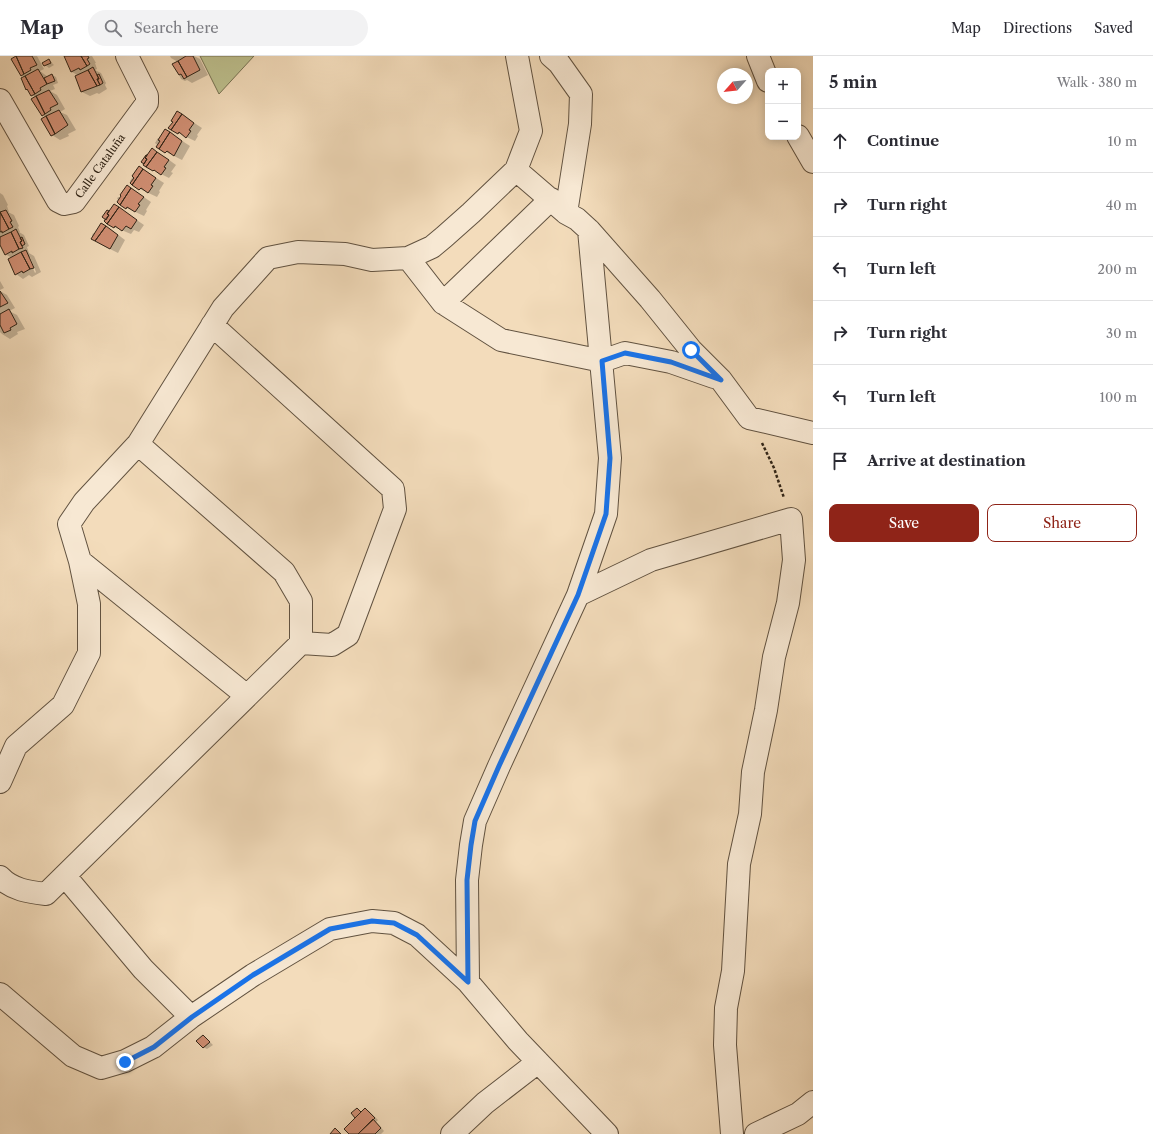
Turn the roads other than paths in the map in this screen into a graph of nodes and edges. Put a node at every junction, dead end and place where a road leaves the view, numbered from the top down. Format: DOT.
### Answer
graph roads {
  1 [pos="127,56"];
  2 [pos="518,56"];
  3 [pos="552,56"];
  4 [pos="758,56"];
  5 [pos="765,74"];
  6 [pos="0,100"];
  7 [pos="800,140"];
  8 [pos="813,162"];
  9 [pos="516,170"];
  10 [pos="559,206"];
  11 [pos="589,230"];
  12 [pos="408,258"];
  13 [pos="443,303"];
  14 [pos="212,325"];
  15 [pos="602,361"];
  16 [pos="721,380"];
  17 [pos="813,433"];
  18 [pos="138,444"];
  19 [pos="80,561"];
  20 [pos="578,595"];
  21 [pos="301,643"];
  22 [pos="247,696"];
  23 [pos="0,782"];
  24 [pos="65,876"];
  25 [pos="0,877"];
  26 [pos="468,982"];
  27 [pos="0,994"];
  28 [pos="192,1017"];
  29 [pos="538,1062"];
  30 [pos="813,1102"];
  31 [pos="452,1134"];
  32 [pos="606,1134"];
  33 [pos="732,1134"];
  34 [pos="756,1134"];
  1 -- 6 [label="street, Calle Cataluña"];
  2 -- 9 [label="street"];
  3 -- 10 [label="street"];
  4 -- 5 [label="street"];
  7 -- 8 [label="street"];
  9 -- 10 [label="street"];
  9 -- 12 [label="street"];
  10 -- 11 [label="street"];
  10 -- 13 [label="street"];
  11 -- 15 [label="street"];
  11 -- 16 [label="street"];
  12 -- 13 [label="street"];
  12 -- 14 [label="street"];
  13 -- 15 [label="street"];
  14 -- 18 [label="street"];
  14 -- 21 [label="street"];
  15 -- 16 [label="street"];
  15 -- 20 [label="street"];
  16 -- 17 [label="street"];
  18 -- 19 [label="street"];
  18 -- 21 [label="street"];
  19 -- 22 [label="street"];
  19 -- 23 [label="street"];
  20 -- 26 [label="street"];
  20 -- 33 [label="street"];
  21 -- 22 [label="street"];
  22 -- 24 [label="street"];
  24 -- 25 [label="street"];
  24 -- 28 [label="street"];
  26 -- 28 [label="street"];
  26 -- 29 [label="street"];
  27 -- 28 [label="street"];
  29 -- 31 [label="street"];
  29 -- 32 [label="street"];
  30 -- 34 [label="street"];
}
